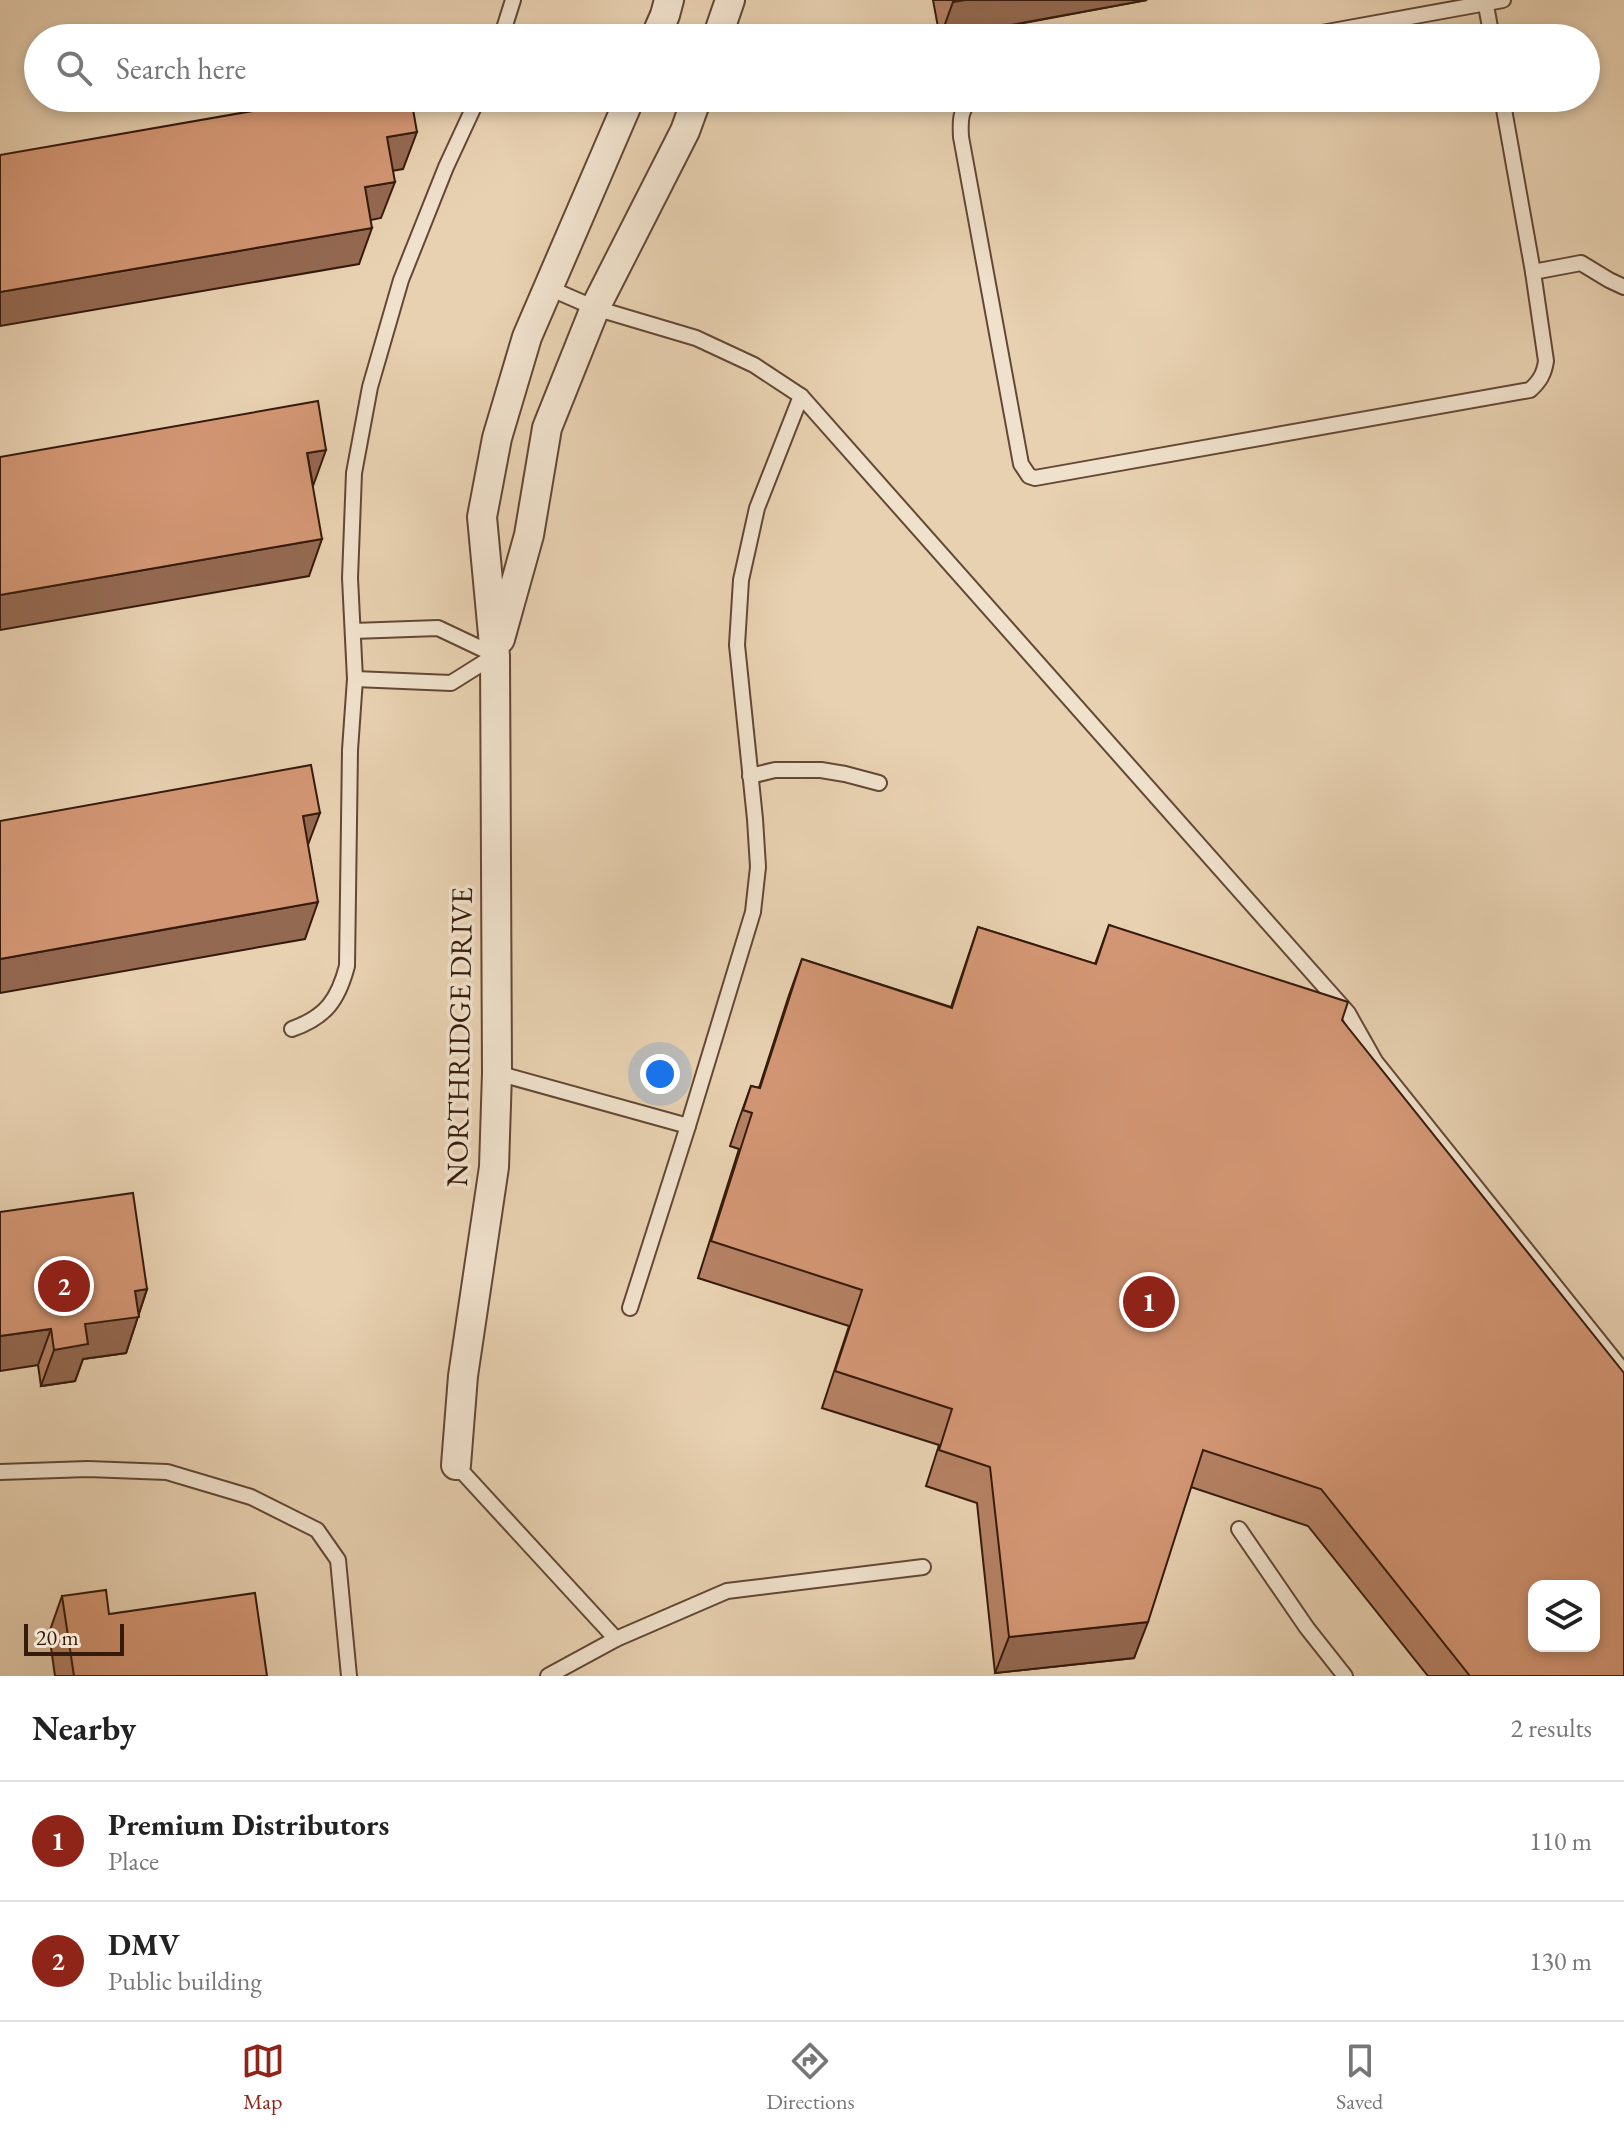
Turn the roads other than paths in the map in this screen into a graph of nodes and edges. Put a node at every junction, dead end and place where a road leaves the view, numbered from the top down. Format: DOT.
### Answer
graph roads {
  1 [pos="513,0"];
  2 [pos="669,0"];
  3 [pos="730,0"];
  4 [pos="1503,0"];
  5 [pos="1486,2"];
  6 [pos="505,24"];
  7 [pos="661,24"];
  8 [pos="722,24"];
  9 [pos="1369,24"];
  10 [pos="1490,24"];
  11 [pos="472,112"];
  12 [pos="624,112"];
  13 [pos="692,112"];
  14 [pos="962,112"];
  15 [pos="1504,112"];
  16 [pos="1533,272"];
  17 [pos="1624,287"];
  18 [pos="549,288"];
  19 [pos="595,308"];
  20 [pos="801,396"];
  21 [pos="353,631"];
  22 [pos="495,656"];
  23 [pos="355,679"];
  24 [pos="750,776"];
  25 [pos="879,783"];
  26 [pos="292,1029"];
  27 [pos="497,1073"];
  28 [pos="688,1126"];
  29 [pos="630,1308"];
  30 [pos="1624,1372"];
  31 [pos="456,1465"];
  32 [pos="0,1472"];
  33 [pos="1239,1529"];
  34 [pos="923,1567"];
  35 [pos="616,1639"];
  36 [pos="349,1676"];
  37 [pos="548,1676"];
  38 [pos="1345,1676"];
  1 -- 6 [label="lane"];
  2 -- 7 [label="street"];
  3 -- 8 [label="street"];
  4 -- 5 [label="lane"];
  5 -- 9 [label="lane"];
  5 -- 10 [label="lane"];
  11 -- 21 [label="lane"];
  12 -- 18 [label="street, NORTHRIDGE DRIVE"];
  13 -- 19 [label="street, NORTHRIDGE DRIVE"];
  14 -- 16 [label="lane"];
  15 -- 16 [label="lane"];
  16 -- 17 [label="lane"];
  18 -- 19 [label="lane"];
  18 -- 22 [label="street, NORTHRIDGE DRIVE"];
  19 -- 20 [label="lane"];
  19 -- 22 [label="street, NORTHRIDGE DRIVE"];
  20 -- 24 [label="lane"];
  20 -- 30 [label="lane"];
  21 -- 22 [label="lane"];
  21 -- 23 [label="lane"];
  22 -- 23 [label="lane"];
  22 -- 27 [label="street, NORTHRIDGE DRIVE"];
  23 -- 26 [label="lane"];
  24 -- 25 [label="lane"];
  24 -- 28 [label="lane"];
  27 -- 28 [label="lane"];
  27 -- 31 [label="street, NORTHRIDGE DRIVE"];
  28 -- 29 [label="lane"];
  31 -- 35 [label="lane"];
  32 -- 36 [label="lane"];
  33 -- 38 [label="lane"];
  34 -- 35 [label="lane"];
  35 -- 37 [label="lane"];
}
